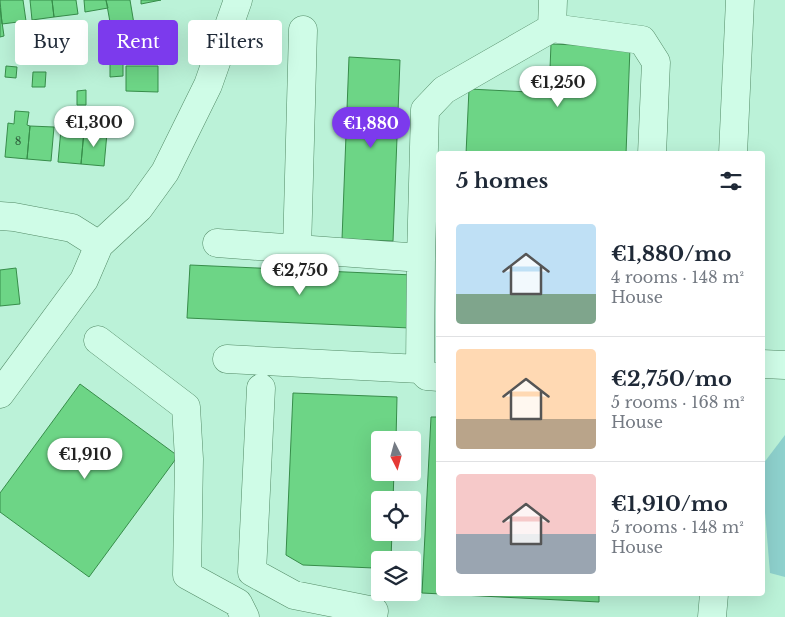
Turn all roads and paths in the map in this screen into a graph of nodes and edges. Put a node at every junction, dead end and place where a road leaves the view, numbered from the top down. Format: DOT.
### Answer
graph roads {
  1 [pos="238,0"];
  2 [pos="553,0"];
  3 [pos="740,0"];
  4 [pos="552,28"];
  5 [pos="303,30"];
  6 [pos="652,151"];
  7 [pos="733,151"];
  8 [pos="0,216"];
  9 [pos="217,243"];
  10 [pos="99,245"];
  11 [pos="298,250"];
  12 [pos="421,258"];
  13 [pos="98,340"];
  14 [pos="227,359"];
  15 [pos="765,364"];
  16 [pos="785,365"];
  17 [pos="430,373"];
  18 [pos="260,388"];
  19 [pos="0,394"];
  20 [pos="714,596"];
  21 [pos="245,617"];
  22 [pos="373,617"];
  23 [pos="712,617"];
  1 -- 10 [label="street"];
  2 -- 4 [label="street"];
  3 -- 7 [label="street"];
  4 -- 6 [label="street"];
  4 -- 12 [label="street"];
  5 -- 11 [label="street"];
  8 -- 10 [label="street"];
  9 -- 11 [label="street"];
  10 -- 19 [label="street"];
  11 -- 12 [label="street"];
  12 -- 17 [label="street"];
  13 -- 21 [label="street"];
  14 -- 17 [label="street"];
  15 -- 16 [label="street"];
  18 -- 22 [label="street"];
  20 -- 23 [label="street"];
}
